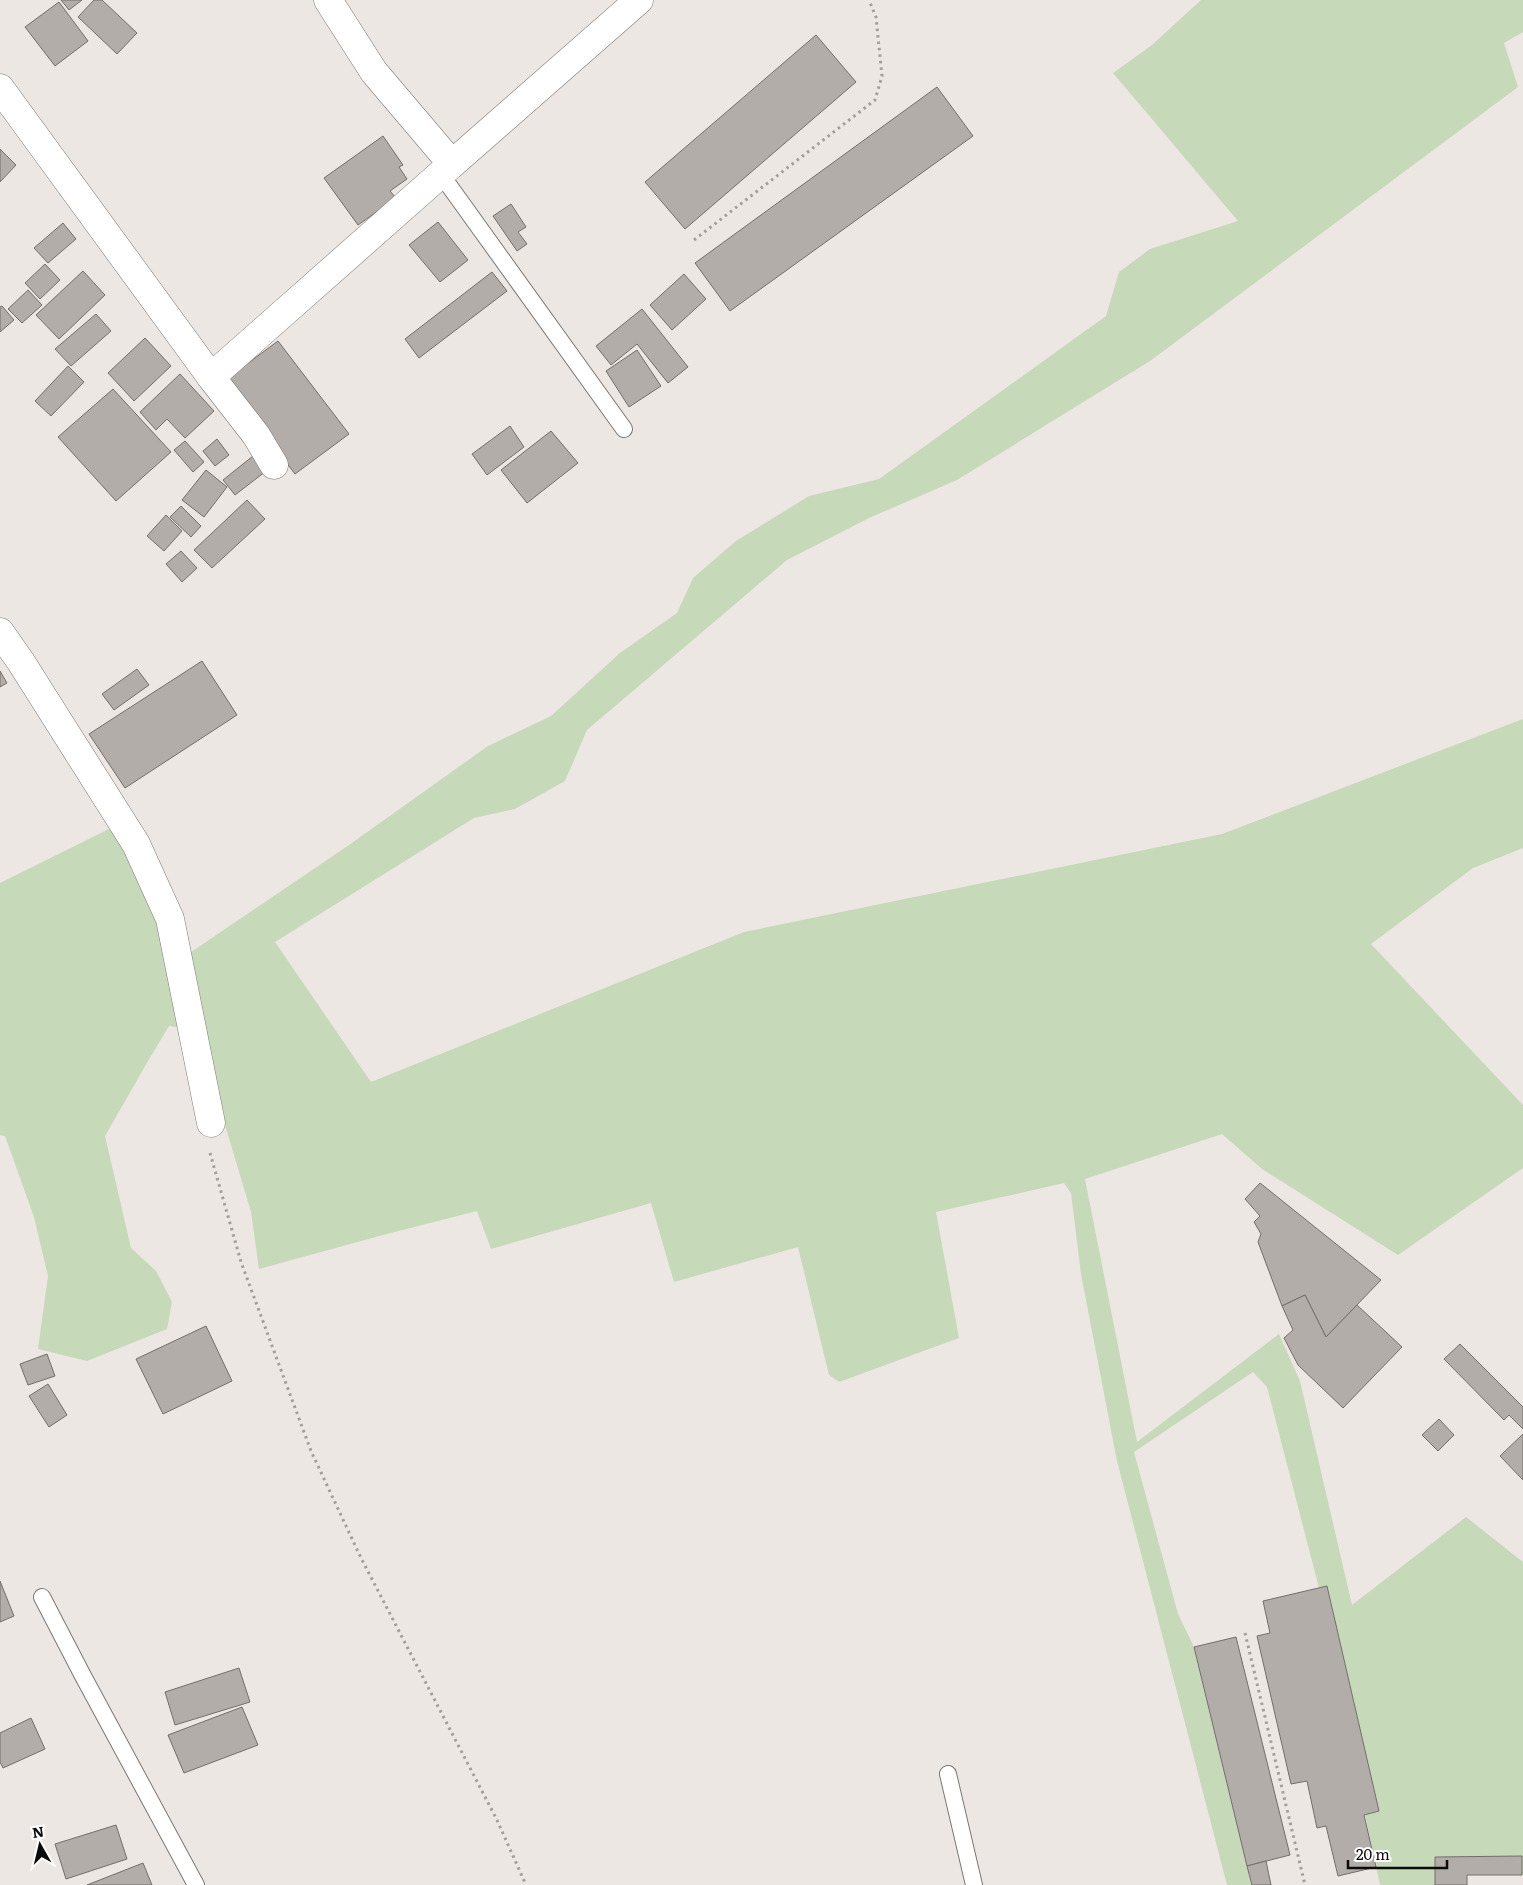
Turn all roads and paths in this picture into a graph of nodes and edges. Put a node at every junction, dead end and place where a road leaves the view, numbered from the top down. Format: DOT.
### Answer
graph roads {
  1 [pos="328,0"];
  2 [pos="639,0"];
  3 [pos="869,0"];
  4 [pos="0,88"];
  5 [pos="446,169"];
  6 [pos="694,240"];
  7 [pos="211,377"];
  8 [pos="624,429"];
  9 [pos="274,464"];
  10 [pos="0,632"];
  11 [pos="211,1123"];
  12 [pos="209,1150"];
  13 [pos="42,1597"];
  14 [pos="1245,1633"];
  15 [pos="948,1774"];
  16 [pos="196,1885"];
  17 [pos="526,1885"];
  18 [pos="974,1885"];
  19 [pos="1305,1885"];
  1 -- 5 [label="street"];
  2 -- 5 [label="street"];
  3 -- 6 [label="path"];
  4 -- 7 [label="street"];
  5 -- 7 [label="street"];
  5 -- 8 [label="lane"];
  7 -- 9 [label="street"];
  10 -- 11 [label="street"];
  12 -- 17 [label="path"];
  13 -- 16 [label="lane"];
  14 -- 19 [label="path"];
  15 -- 18 [label="lane"];
}
